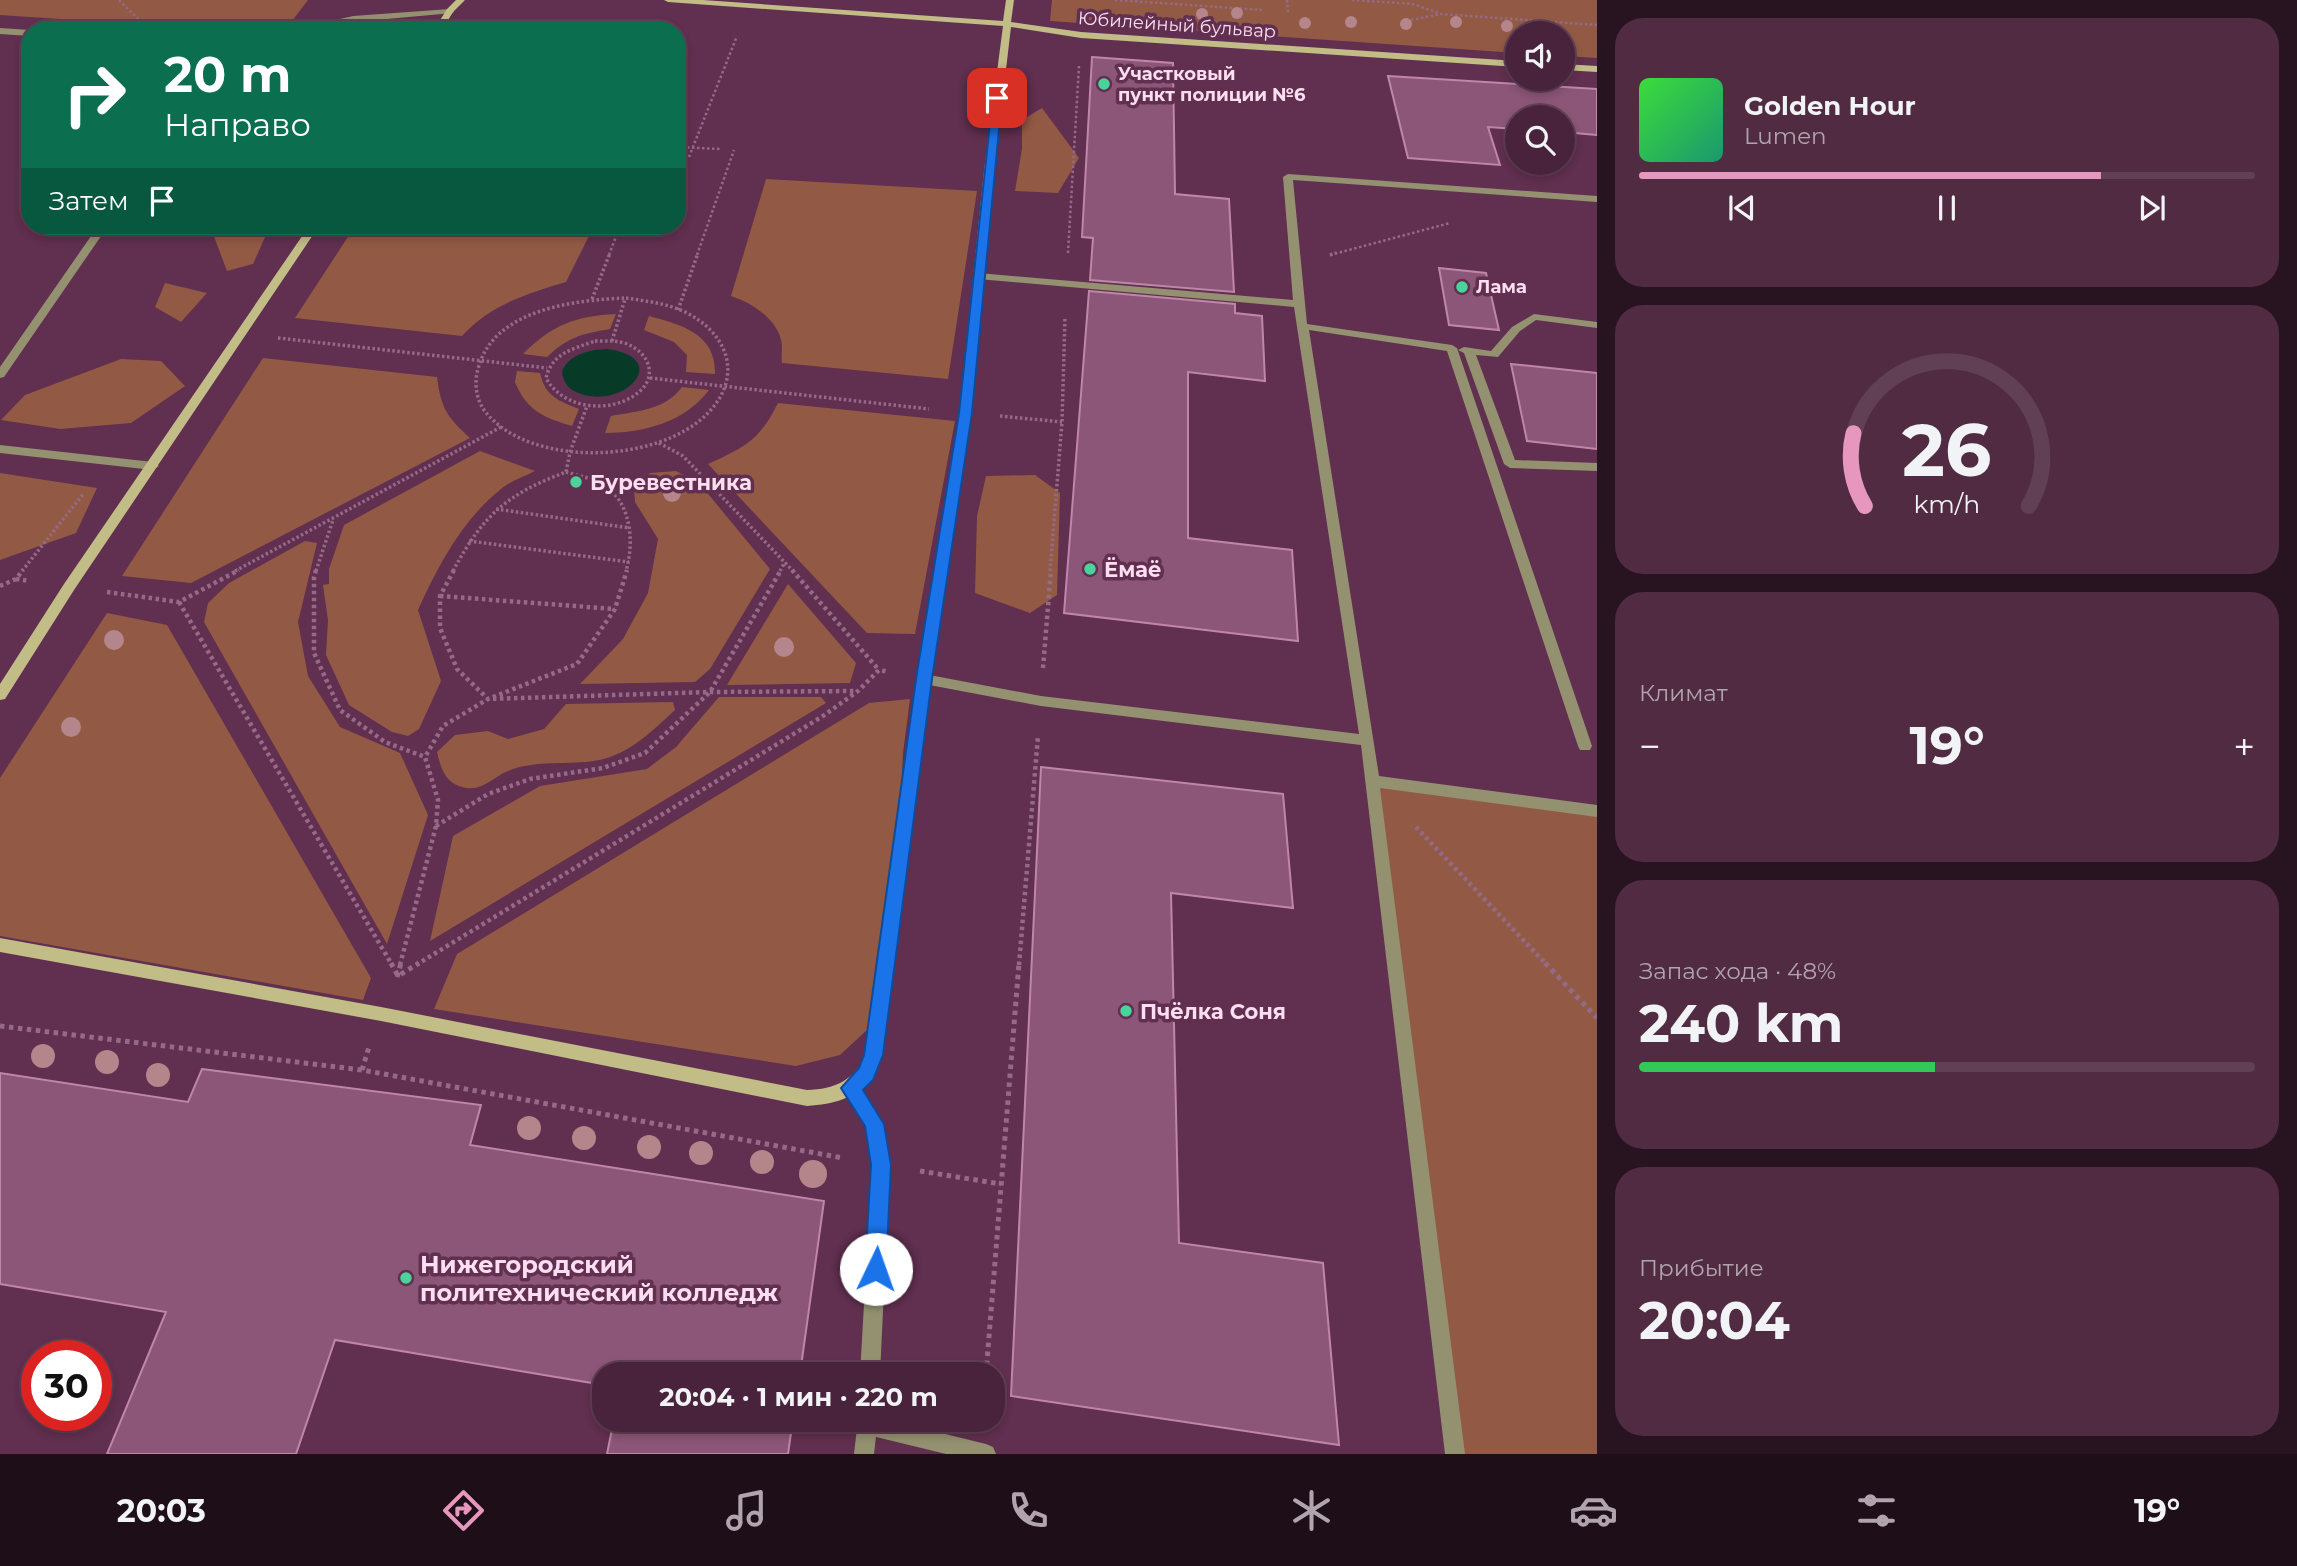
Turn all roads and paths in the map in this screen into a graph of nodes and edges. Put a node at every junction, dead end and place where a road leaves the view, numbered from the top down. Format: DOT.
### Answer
graph roads {
  1 [pos="119,0"];
  2 [pos="461,0"];
  3 [pos="668,0"];
  4 [pos="1010,0"];
  5 [pos="1115,0"];
  6 [pos="1222,0"];
  7 [pos="1287,0"];
  8 [pos="1352,0"];
  9 [pos="1221,7"];
  10 [pos="450,11"];
  11 [pos="1275,11"];
  12 [pos="1288,12"];
  13 [pos="1441,14"];
  14 [pos="1403,20"];
  15 [pos="140,21"];
  16 [pos="343,21"];
  17 [pos="444,21"];
  18 [pos="1005,24"];
  19 [pos="1597,25"];
  20 [pos="741,29"];
  21 [pos="0,31"];
  22 [pos="21,32"];
  23 [pos="1505,63"];
  24 [pos="1575,68"];
  25 [pos="1597,69"];
  26 [pos="686,147"];
  27 [pos="693,148"];
  28 [pos="720,149"];
  29 [pos="734,150"];
  30 [pos="689,157"];
  31 [pos="1597,199"];
  32 [pos="1457,221"];
  33 [pos="97,235"];
  34 [pos="308,235"];
  35 [pos="617,235"];
  36 [pos="1296,265"];
  37 [pos="978,276"];
  38 [pos="626,298"];
  39 [pos="592,299"];
  40 [pos="1299,304"];
  41 [pos="678,310"];
  42 [pos="1597,325"];
  43 [pos="1302,326"];
  44 [pos="238,334"];
  45 [pos="612,341"];
  46 [pos="1452,348"];
  47 [pos="1469,351"];
  48 [pos="481,360"];
  49 [pos="547,368"];
  50 [pos="0,375"];
  51 [pos="650,378"];
  52 [pos="727,388"];
  53 [pos="587,406"];
  54 [pos="965,413"];
  55 [pos="1062,422"];
  56 [pos="501,427"];
  57 [pos="658,443"];
  58 [pos="0,449"];
  59 [pos="570,452"];
  60 [pos="153,466"];
  61 [pos="1597,467"];
  62 [pos="566,472"];
  63 [pos="495,509"];
  64 [pos="333,519"];
  65 [pos="630,528"];
  66 [pos="468,541"];
  67 [pos="629,562"];
  68 [pos="785,562"];
  69 [pos="0,586"];
  70 [pos="69,587"];
  71 [pos="440,596"];
  72 [pos="179,602"];
  73 [pos="615,609"];
  74 [pos="879,670"];
  75 [pos="924,679"];
  76 [pos="858,691"];
  77 [pos="710,692"];
  78 [pos="0,695"];
  79 [pos="488,699"];
  80 [pos="1367,740"];
  81 [pos="1585,746"];
  82 [pos="425,757"];
  83 [pos="1372,781"];
  84 [pos="1597,811"];
  85 [pos="436,826"];
  86 [pos="0,945"];
  87 [pos="398,976"];
  88 [pos="381,1014"];
  89 [pos="1597,1018"];
  90 [pos="0,1026"];
  91 [pos="362,1070"];
  92 [pos="851,1088"];
  93 [pos="881,1165"];
  94 [pos="1001,1184"];
  95 [pos="871,1362"];
  96 [pos="867,1432"];
  97 [pos="905,1432"];
  98 [pos="864,1454"];
  99 [pos="986,1454"];
  100 [pos="1455,1454"];
  1 -- 15 [label="path"];
  2 -- 10 [label="street"];
  3 -- 18 [label="street, Юбилейный бульвар"];
  4 -- 18 [label="street"];
  5 -- 9 [label="path"];
  6 -- 9 [label="path"];
  7 -- 12 [label="path"];
  8 -- 13 [label="path"];
  9 -- 11 [label="path"];
  10 -- 16 [label="street"];
  10 -- 17 [label="street"];
  13 -- 14 [label="path"];
  13 -- 19 [label="path"];
  18 -- 23 [label="street, Юбилейный бульвар"];
  18 -- 37 [label="street"];
  20 -- 27 [label="path"];
  21 -- 22 [label="street"];
  24 -- 25 [label="street"];
  26 -- 27 [label="path"];
  27 -- 28 [label="path"];
  27 -- 30 [label="path"];
  29 -- 41 [label="path"];
  31 -- 36 [label="street"];
  32 -- 36 [label="path"];
  33 -- 50 [label="street"];
  34 -- 44 [label="street"];
  35 -- 39 [label="path"];
  36 -- 40 [label="street"];
  37 -- 40 [label="street"];
  37 -- 54 [label="street"];
  38 -- 39 [label="path"];
  38 -- 41 [label="path"];
  38 -- 45 [label="path"];
  39 -- 48 [label="path"];
  40 -- 43 [label="street"];
  41 -- 52 [label="path"];
  42 -- 47 [label="street"];
  43 -- 46 [label="street"];
  43 -- 80 [label="street"];
  44 -- 48 [label="path"];
  44 -- 60 [label="street"];
  45 -- 49 [label="path"];
  45 -- 51 [label="path"];
  46 -- 47 [label="street"];
  46 -- 81 [label="street"];
  47 -- 61 [label="street"];
  48 -- 49 [label="path"];
  48 -- 56 [label="path"];
  49 -- 53 [label="path"];
  51 -- 52 [label="path"];
  51 -- 53 [label="path"];
  52 -- 54 [label="path"];
  52 -- 57 [label="path"];
  53 -- 59 [label="path"];
  54 -- 55 [label="path"];
  54 -- 75 [label="street"];
  56 -- 59 [label="path"];
  56 -- 64 [label="path"];
  57 -- 59 [label="path"];
  57 -- 68 [label="path"];
  58 -- 60 [label="street"];
  59 -- 62 [label="path"];
  60 -- 70 [label="street"];
  62 -- 63 [label="path"];
  62 -- 65 [label="path"];
  63 -- 65 [label="path"];
  63 -- 66 [label="path"];
  64 -- 72 [label="path"];
  64 -- 82 [label="path"];
  65 -- 67 [label="path"];
  66 -- 67 [label="path"];
  66 -- 71 [label="path"];
  67 -- 73 [label="path"];
  68 -- 74 [label="path"];
  68 -- 77 [label="path"];
  69 -- 70 [label="path"];
  70 -- 72 [label="path"];
  70 -- 78 [label="street"];
  71 -- 73 [label="path"];
  71 -- 79 [label="path"];
  72 -- 87 [label="path"];
  73 -- 79 [label="path"];
  74 -- 75 [label="path"];
  74 -- 76 [label="path"];
  75 -- 80 [label="street"];
  75 -- 92 [label="street"];
  76 -- 77 [label="path"];
  76 -- 87 [label="path"];
  77 -- 79 [label="path"];
  77 -- 85 [label="path"];
  79 -- 82 [label="path"];
  80 -- 83 [label="street"];
  82 -- 85 [label="path"];
  83 -- 84 [label="street"];
  83 -- 89 [label="path"];
  83 -- 100 [label="street"];
  85 -- 87 [label="path"];
  86 -- 88 [label="street"];
  87 -- 88 [label="path"];
  88 -- 91 [label="path"];
  88 -- 92 [label="street"];
  90 -- 91 [label="path"];
  91 -- 93 [label="path"];
  92 -- 93 [label="street"];
  93 -- 94 [label="path"];
  93 -- 95 [label="street"];
  96 -- 98 [label="street"];
  97 -- 99 [label="street"];
}
